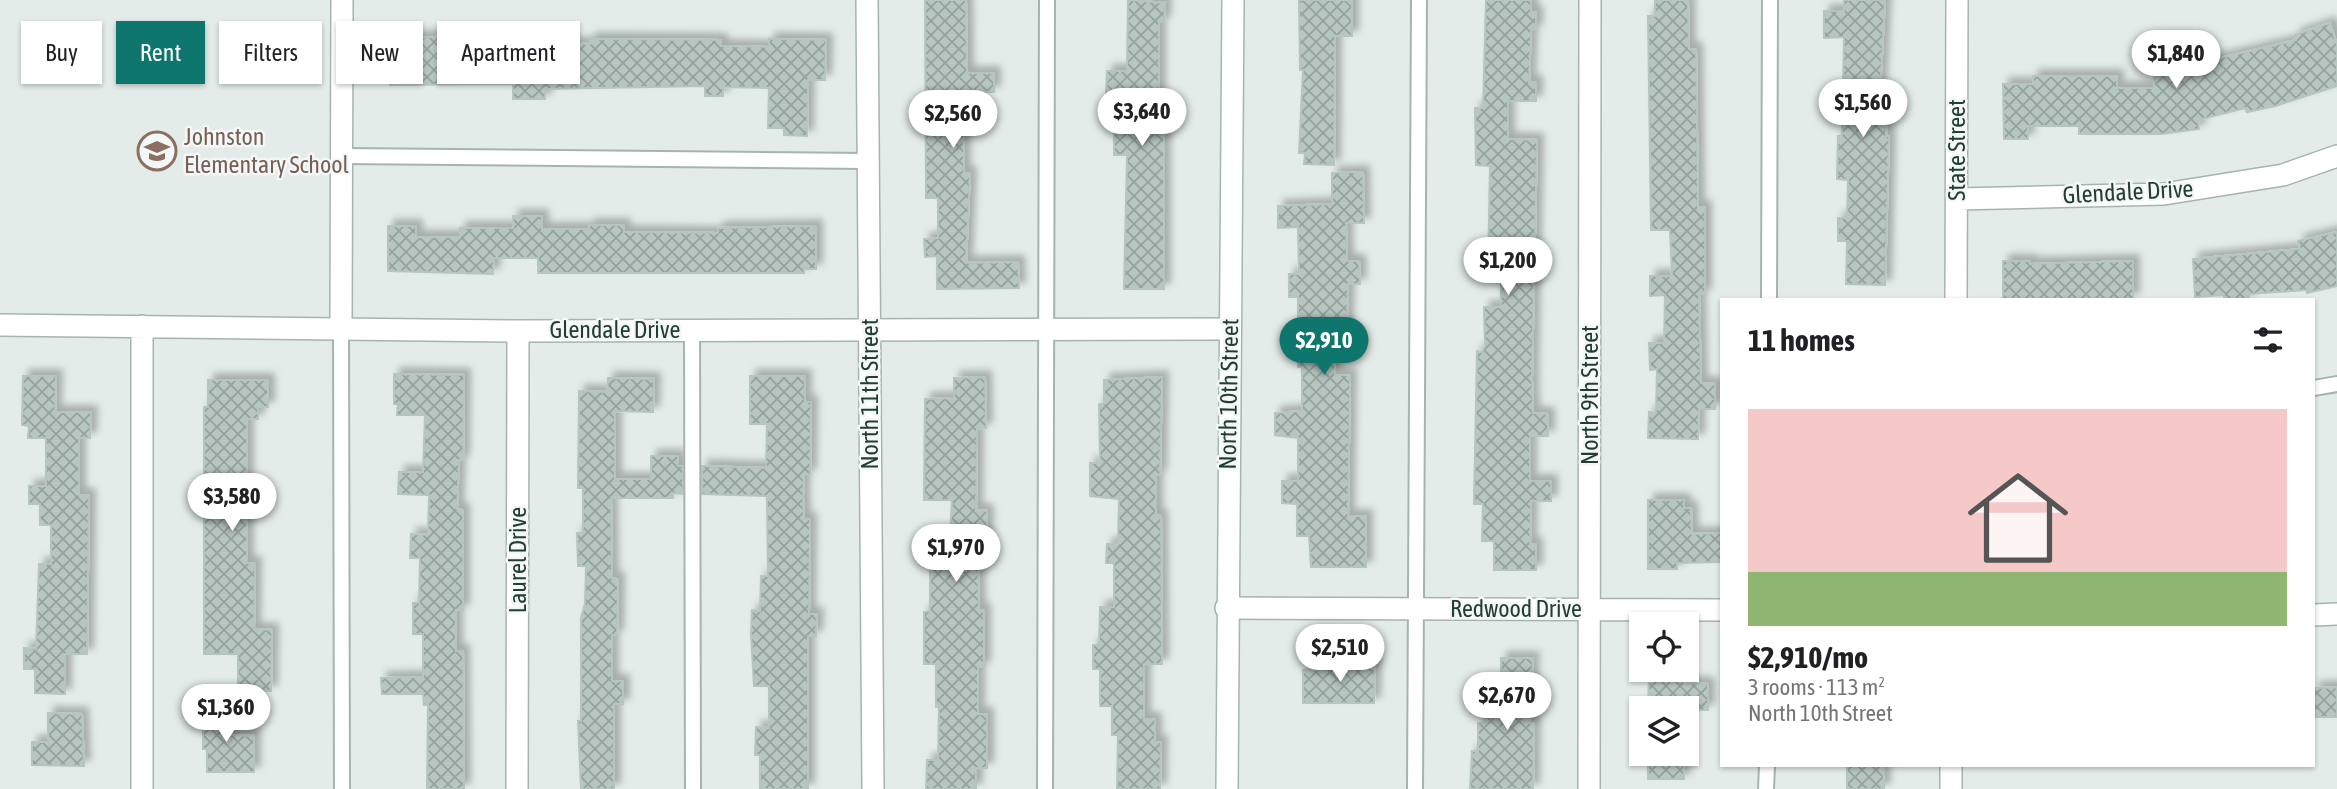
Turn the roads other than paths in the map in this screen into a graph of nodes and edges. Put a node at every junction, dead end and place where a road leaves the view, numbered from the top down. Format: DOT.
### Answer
graph roads {
  1 [pos="342,0"];
  2 [pos="867,0"];
  3 [pos="1047,0"];
  4 [pos="1233,0"];
  5 [pos="1419,0"];
  6 [pos="1590,0"];
  7 [pos="1770,0"];
  8 [pos="1957,0"];
  9 [pos="342,156"];
  10 [pos="2337,156"];
  11 [pos="869,161"];
  12 [pos="1957,199"];
  13 [pos="1769,298"];
  14 [pos="1956,298"];
  15 [pos="0,325"];
  16 [pos="142,327"];
  17 [pos="341,328"];
  18 [pos="870,329"];
  19 [pos="1045,329"];
  20 [pos="1230,329"];
  21 [pos="692,330"];
  22 [pos="518,331"];
  23 [pos="2337,384"];
  24 [pos="2315,388"];
  25 [pos="1226,608"];
  26 [pos="1416,609"];
  27 [pos="1591,609"];
  28 [pos="1720,610"];
  29 [pos="2337,614"];
  30 [pos="2315,615"];
  31 [pos="1767,767"];
  32 [pos="1951,767"];
  33 [pos="142,789"];
  34 [pos="342,789"];
  35 [pos="517,789"];
  36 [pos="693,789"];
  37 [pos="873,789"];
  38 [pos="1045,789"];
  39 [pos="1227,789"];
  40 [pos="1415,789"];
  41 [pos="1589,789"];
  42 [pos="1766,789"];
  43 [pos="1951,789"];
  1 -- 9 [label="street"];
  2 -- 11 [label="street, North 11th Street"];
  3 -- 19 [label="lane"];
  4 -- 20 [label="street, North 10th Street"];
  5 -- 26 [label="lane"];
  6 -- 27 [label="street, North 9th Street"];
  7 -- 13 [label="lane"];
  8 -- 12 [label="street, State Street"];
  9 -- 11 [label="lane"];
  9 -- 17 [label="street"];
  10 -- 12 [label="street, Glendale Drive"];
  11 -- 18 [label="street, North 11th Street"];
  12 -- 14 [label="street, State Street"];
  15 -- 16 [label="street, Glendale Drive"];
  16 -- 17 [label="street, Glendale Drive"];
  16 -- 33 [label="street"];
  17 -- 22 [label="street, Glendale Drive"];
  17 -- 34 [label="lane"];
  18 -- 19 [label="street, Glendale Drive"];
  18 -- 21 [label="street, Glendale Drive"];
  18 -- 37 [label="street, North 11th Street"];
  19 -- 20 [label="street, Glendale Drive"];
  19 -- 38 [label="lane"];
  20 -- 25 [label="street, North 10th Street"];
  21 -- 22 [label="street, Glendale Drive"];
  21 -- 36 [label="lane"];
  22 -- 35 [label="street, Laurel Drive"];
  23 -- 24 [label="lane"];
  25 -- 26 [label="street, Redwood Drive"];
  25 -- 39 [label="street, North 10th Street"];
  26 -- 27 [label="street, Redwood Drive"];
  26 -- 40 [label="lane"];
  27 -- 28 [label="street, Redwood Drive"];
  27 -- 41 [label="street, North 9th Street"];
  29 -- 30 [label="street"];
  31 -- 42 [label="lane"];
  32 -- 43 [label="street"];
}
